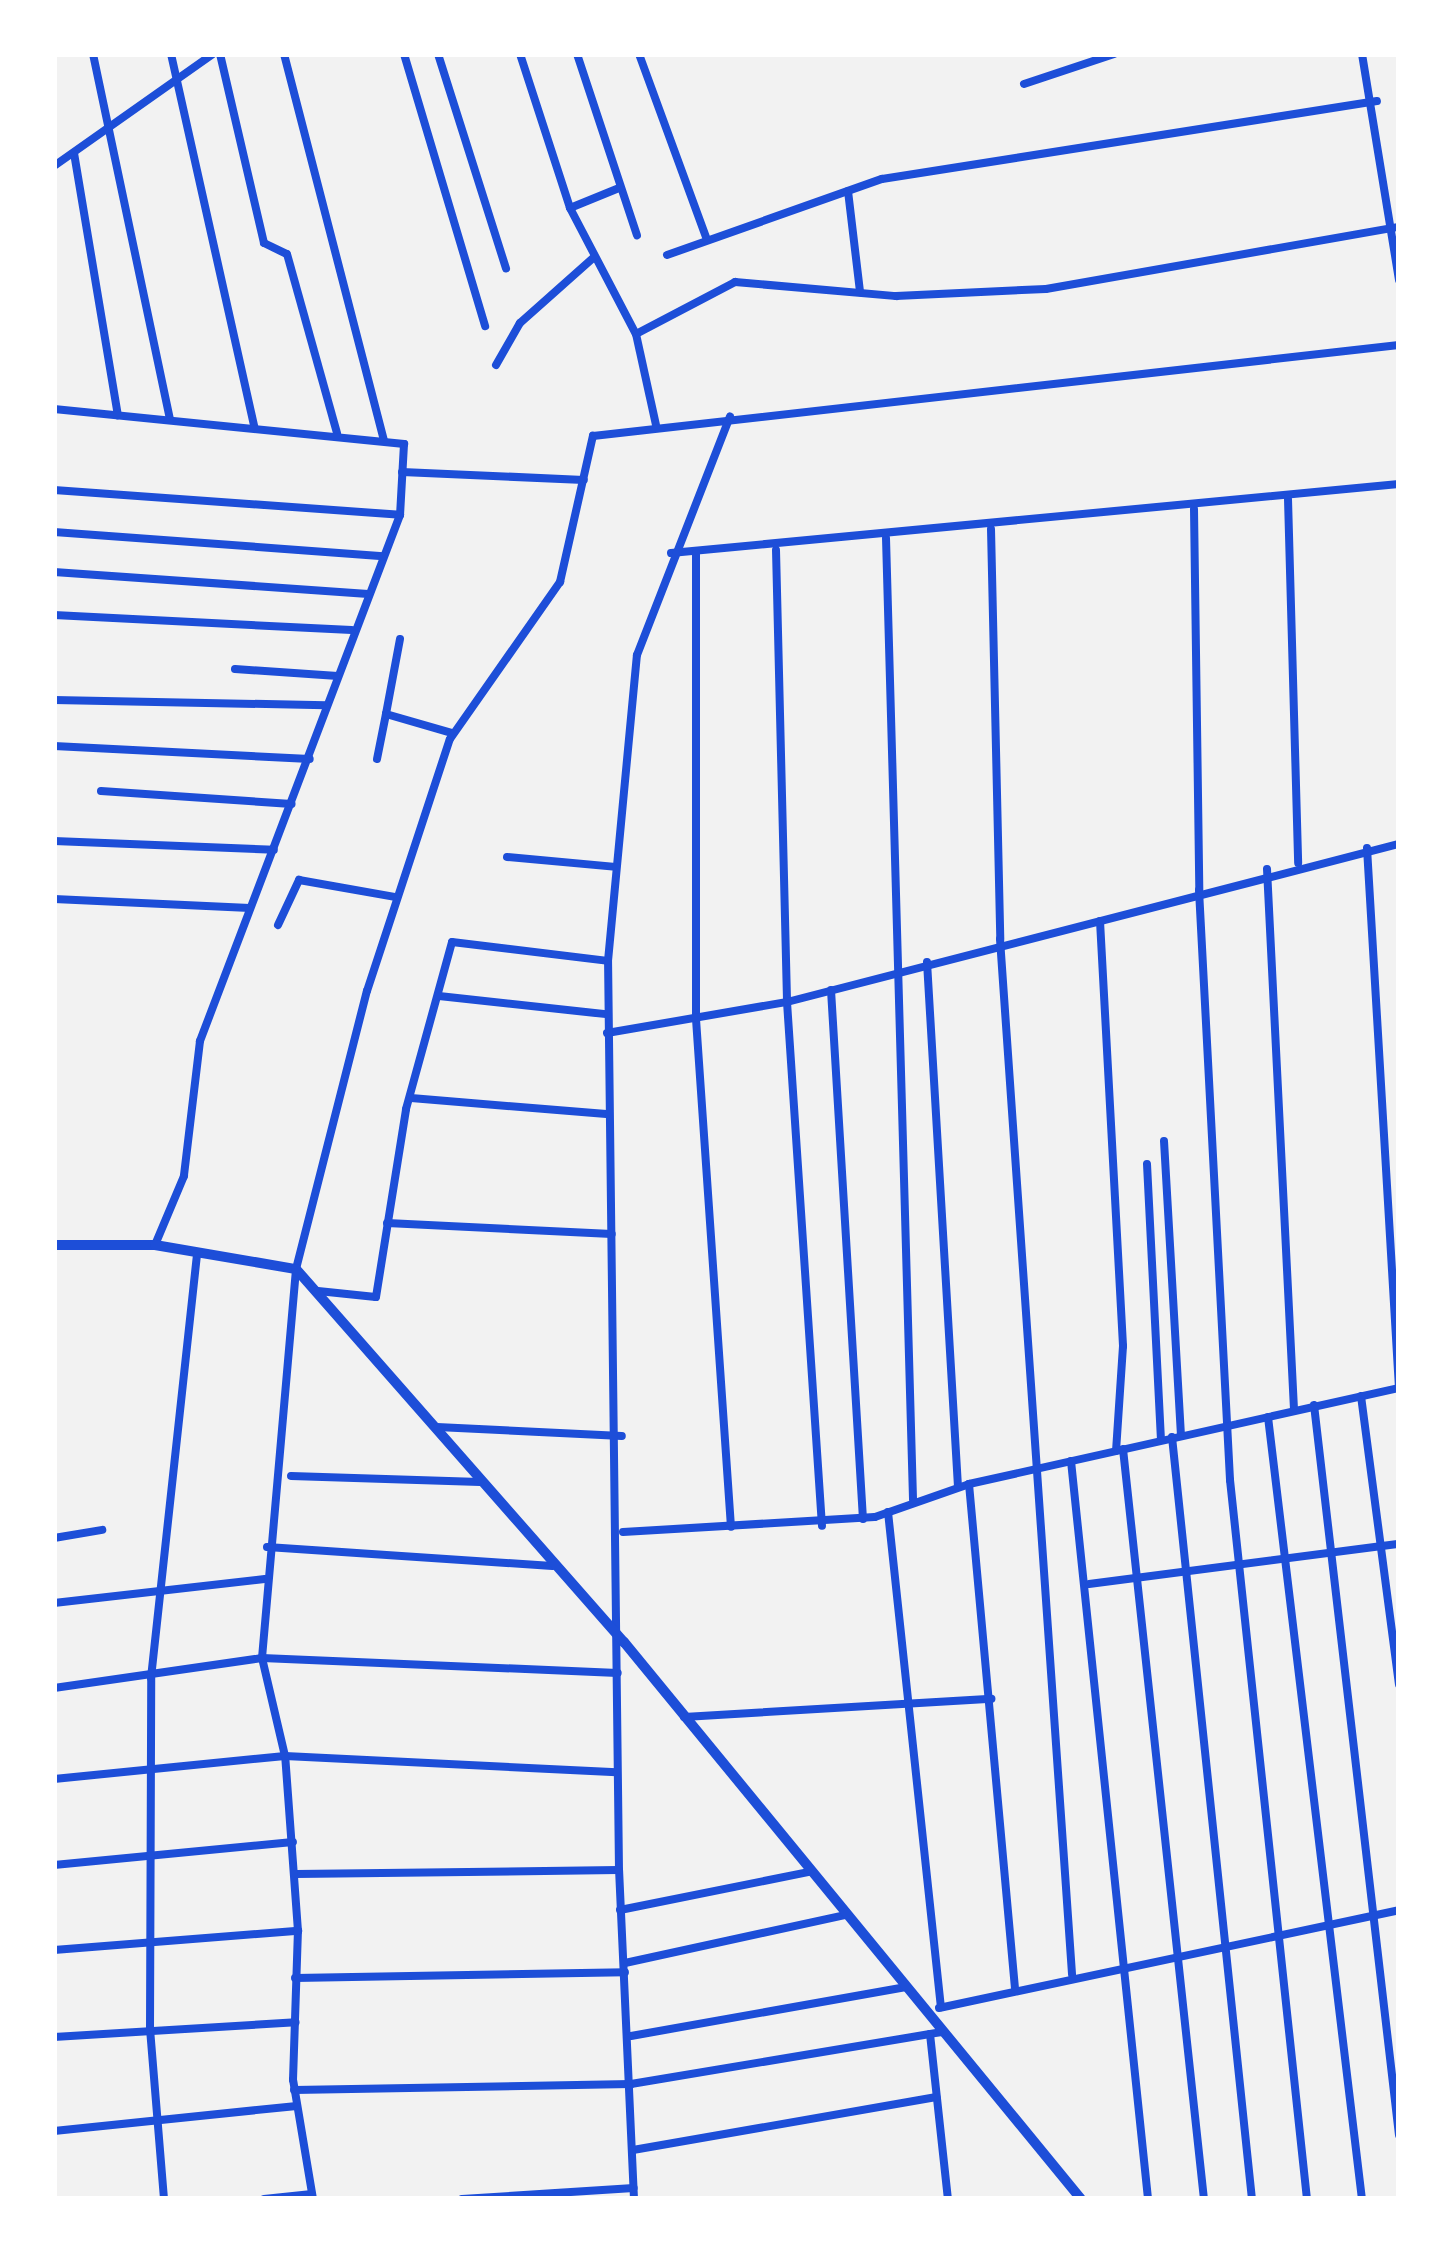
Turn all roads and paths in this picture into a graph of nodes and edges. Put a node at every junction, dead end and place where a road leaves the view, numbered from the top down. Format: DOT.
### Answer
graph roads {
  1 [pos="93,54"];
  2 [pos="171,54"];
  3 [pos="216,54"];
  4 [pos="284,54"];
  5 [pos="404,54"];
  6 [pos="438,54"];
  7 [pos="520,54"];
  8 [pos="577,54"];
  9 [pos="639,54"];
  10 [pos="1114,54"];
  11 [pos="1362,54"];
  12 [pos="175,77"];
  13 [pos="1024,84"];
  14 [pos="1376,101"];
  15 [pos="108,131"];
  16 [pos="74,153"];
  17 [pos="54,166"];
  18 [pos="619,188"];
  19 [pos="848,191"];
  20 [pos="570,208"];
  21 [pos="1398,227"];
  22 [pos="637,235"];
  23 [pos="706,237"];
  24 [pos="667,255"];
  25 [pos="594,256"];
  26 [pos="506,269"];
  27 [pos="1399,280"];
  28 [pos="860,292"];
  29 [pos="485,326"];
  30 [pos="636,334"];
  31 [pos="1399,345"];
  32 [pos="496,365"];
  33 [pos="54,409"];
  34 [pos="118,415"];
  35 [pos="730,416"];
  36 [pos="170,419"];
  37 [pos="656,425"];
  38 [pos="254,426"];
  39 [pos="337,433"];
  40 [pos="383,440"];
  41 [pos="402,472"];
  42 [pos="584,480"];
  43 [pos="1399,484"];
  44 [pos="54,490"];
  45 [pos="1288,500"];
  46 [pos="1193,509"];
  47 [pos="400,515"];
  48 [pos="991,529"];
  49 [pos="54,532"];
  50 [pos="886,538"];
  51 [pos="776,550"];
  52 [pos="671,553"];
  53 [pos="695,553"];
  54 [pos="383,556"];
  55 [pos="54,572"];
  56 [pos="368,595"];
  57 [pos="54,615"];
  58 [pos="353,630"];
  59 [pos="400,639"];
  60 [pos="235,669"];
  61 [pos="338,676"];
  62 [pos="54,700"];
  63 [pos="326,705"];
  64 [pos="386,714"];
  65 [pos="452,733"];
  66 [pos="54,746"];
  67 [pos="310,758"];
  68 [pos="376,759"];
  69 [pos="101,791"];
  70 [pos="292,805"];
  71 [pos="54,841"];
  72 [pos="1399,844"];
  73 [pos="1367,848"];
  74 [pos="274,850"];
  75 [pos="507,856"];
  76 [pos="1298,863"];
  77 [pos="616,867"];
  78 [pos="1267,869"];
  79 [pos="1199,890"];
  80 [pos="395,897"];
  81 [pos="54,899"];
  82 [pos="250,908"];
  83 [pos="1100,920"];
  84 [pos="278,925"];
  85 [pos="1000,939"];
  86 [pos="608,961"];
  87 [pos="926,962"];
  88 [pos="895,969"];
  89 [pos="831,990"];
  90 [pos="439,996"];
  91 [pos="787,1002"];
  92 [pos="606,1014"];
  93 [pos="696,1019"];
  94 [pos="607,1033"];
  95 [pos="411,1098"];
  96 [pos="606,1114"];
  97 [pos="1164,1142"];
  98 [pos="1147,1164"];
  99 [pos="387,1223"];
  100 [pos="612,1234"];
  101 [pos="54,1245"];
  102 [pos="155,1245"];
  103 [pos="197,1252"];
  104 [pos="296,1269"];
  105 [pos="317,1291"];
  106 [pos="1399,1388"];
  107 [pos="1361,1396"];
  108 [pos="1314,1405"];
  109 [pos="1294,1409"];
  110 [pos="1268,1417"];
  111 [pos="436,1427"];
  112 [pos="1229,1427"];
  113 [pos="622,1436"];
  114 [pos="1171,1437"];
  115 [pos="1120,1450"];
  116 [pos="1071,1460"];
  117 [pos="1030,1469"];
  118 [pos="291,1476"];
  119 [pos="480,1482"];
  120 [pos="969,1484"];
  121 [pos="958,1487"];
  122 [pos="914,1500"];
  123 [pos="888,1512"];
  124 [pos="863,1519"];
  125 [pos="822,1526"];
  126 [pos="731,1527"];
  127 [pos="101,1530"];
  128 [pos="622,1532"];
  129 [pos="54,1538"];
  130 [pos="1399,1544"];
  131 [pos="267,1547"];
  132 [pos="1382,1547"];
  133 [pos="1336,1552"];
  134 [pos="1287,1558"];
  135 [pos="1238,1565"];
  136 [pos="552,1566"];
  137 [pos="1189,1569"];
  138 [pos="1137,1576"];
  139 [pos="265,1580"];
  140 [pos="1089,1584"];
  141 [pos="160,1588"];
  142 [pos="54,1603"];
  143 [pos="624,1642"];
  144 [pos="262,1658"];
  145 [pos="618,1672"];
  146 [pos="151,1678"];
  147 [pos="1399,1685"];
  148 [pos="54,1688"];
  149 [pos="991,1699"];
  150 [pos="907,1706"];
  151 [pos="682,1717"];
  152 [pos="286,1756"];
  153 [pos="149,1768"];
  154 [pos="617,1772"];
  155 [pos="54,1779"];
  156 [pos="293,1842"];
  157 [pos="148,1856"];
  158 [pos="54,1864"];
  159 [pos="619,1870"];
  160 [pos="809,1872"];
  161 [pos="296,1874"];
  162 [pos="620,1910"];
  163 [pos="1399,1910"];
  164 [pos="1376,1913"];
  165 [pos="846,1916"];
  166 [pos="1328,1924"];
  167 [pos="298,1931"];
  168 [pos="1279,1932"];
  169 [pos="148,1939"];
  170 [pos="1227,1942"];
  171 [pos="54,1949"];
  172 [pos="1179,1953"];
  173 [pos="1125,1964"];
  174 [pos="625,1968"];
  175 [pos="1072,1975"];
  176 [pos="296,1978"];
  177 [pos="905,1987"];
  178 [pos="1016,1988"];
  179 [pos="940,2007"];
  180 [pos="926,2012"];
  181 [pos="296,2022"];
  182 [pos="150,2030"];
  183 [pos="936,2033"];
  184 [pos="631,2036"];
  185 [pos="54,2037"];
  186 [pos="632,2084"];
  187 [pos="294,2090"];
  188 [pos="936,2097"];
  189 [pos="298,2106"];
  190 [pos="153,2121"];
  191 [pos="54,2131"];
  192 [pos="1399,2135"];
  193 [pos="633,2150"];
  194 [pos="634,2193"];
  195 [pos="313,2196"];
  196 [pos="164,2199"];
  197 [pos="264,2199"];
  198 [pos="462,2199"];
  199 [pos="948,2199"];
  200 [pos="1082,2199"];
  201 [pos="1148,2199"];
  202 [pos="1204,2199"];
  203 [pos="1252,2199"];
  204 [pos="1307,2199"];
  205 [pos="1362,2199"];
  1 -- 15 [label="street"];
  2 -- 12 [label="street"];
  3 -- 12 [label="street"];
  3 -- 39 [label="street"];
  4 -- 40 [label="street"];
  5 -- 29 [label="street"];
  6 -- 26 [label="street"];
  7 -- 20 [label="street"];
  8 -- 18 [label="street"];
  9 -- 23 [label="street"];
  10 -- 13 [label="street"];
  11 -- 14 [label="street"];
  12 -- 15 [label="street"];
  12 -- 38 [label="street"];
  14 -- 19 [label="street"];
  14 -- 21 [label="street"];
  15 -- 16 [label="street"];
  15 -- 36 [label="street"];
  16 -- 17 [label="street"];
  16 -- 34 [label="street"];
  18 -- 20 [label="street"];
  18 -- 22 [label="street"];
  19 -- 23 [label="street"];
  19 -- 28 [label="street"];
  20 -- 25 [label="street"];
  21 -- 27 [label="street"];
  21 -- 28 [label="street"];
  23 -- 24 [label="street"];
  25 -- 30 [label="street"];
  25 -- 32 [label="street"];
  28 -- 30 [label="street"];
  30 -- 37 [label="street"];
  31 -- 35 [label="street"];
  33 -- 34 [label="street"];
  34 -- 36 [label="street"];
  35 -- 37 [label="street"];
  35 -- 52 [label="street"];
  36 -- 38 [label="street"];
  37 -- 42 [label="street"];
  38 -- 39 [label="street"];
  39 -- 40 [label="street"];
  40 -- 41 [label="street"];
  41 -- 42 [label="street"];
  41 -- 47 [label="street"];
  42 -- 65 [label="street"];
  43 -- 45 [label="street"];
  44 -- 47 [label="street"];
  45 -- 46 [label="street"];
  45 -- 76 [label="street"];
  46 -- 48 [label="street"];
  46 -- 79 [label="street"];
  47 -- 54 [label="street"];
  48 -- 50 [label="street"];
  48 -- 85 [label="street"];
  49 -- 54 [label="street"];
  50 -- 51 [label="street"];
  50 -- 88 [label="street"];
  51 -- 53 [label="street"];
  51 -- 91 [label="street"];
  52 -- 53 [label="street"];
  52 -- 77 [label="street"];
  53 -- 93 [label="street"];
  54 -- 56 [label="street"];
  55 -- 56 [label="street"];
  56 -- 58 [label="street"];
  57 -- 58 [label="street"];
  58 -- 61 [label="street"];
  59 -- 64 [label="street"];
  60 -- 61 [label="street"];
  61 -- 63 [label="street"];
  62 -- 63 [label="street"];
  63 -- 67 [label="street"];
  64 -- 65 [label="street"];
  64 -- 68 [label="street"];
  65 -- 80 [label="street"];
  66 -- 67 [label="street"];
  67 -- 70 [label="street"];
  69 -- 70 [label="street"];
  70 -- 74 [label="street"];
  71 -- 74 [label="street"];
  72 -- 73 [label="street"];
  73 -- 76 [label="street"];
  73 -- 106 [label="street"];
  74 -- 82 [label="street"];
  75 -- 77 [label="street"];
  76 -- 78 [label="street"];
  77 -- 86 [label="street"];
  78 -- 79 [label="street"];
  78 -- 109 [label="street"];
  79 -- 83 [label="street"];
  79 -- 112 [label="street"];
  80 -- 84 [label="street"];
  80 -- 104 [label="street"];
  81 -- 82 [label="street"];
  82 -- 102 [label="street"];
  83 -- 85 [label="street"];
  83 -- 115 [label="street"];
  85 -- 87 [label="street"];
  85 -- 117 [label="street"];
  86 -- 90 [label="street"];
  86 -- 92 [label="street"];
  87 -- 88 [label="street"];
  87 -- 121 [label="street"];
  88 -- 89 [label="street"];
  88 -- 122 [label="street"];
  89 -- 91 [label="street"];
  89 -- 124 [label="street"];
  90 -- 92 [label="street"];
  90 -- 95 [label="street"];
  91 -- 93 [label="street"];
  91 -- 125 [label="street"];
  92 -- 94 [label="street"];
  93 -- 94 [label="street"];
  93 -- 126 [label="street"];
  94 -- 96 [label="street"];
  95 -- 96 [label="street"];
  95 -- 99 [label="street"];
  96 -- 100 [label="street"];
  97 -- 114 [label="street"];
  98 -- 114 [label="street"];
  99 -- 100 [label="street"];
  99 -- 105 [label="street"];
  100 -- 113 [label="street"];
  101 -- 102 [label="street"];
  102 -- 103 [label="street"];
  103 -- 104 [label="street"];
  103 -- 141 [label="street"];
  104 -- 105 [label="street"];
  104 -- 131 [label="street"];
  105 -- 111 [label="street"];
  106 -- 107 [label="street"];
  107 -- 108 [label="street"];
  107 -- 132 [label="street"];
  108 -- 109 [label="street"];
  108 -- 133 [label="street"];
  109 -- 110 [label="street"];
  110 -- 112 [label="street"];
  110 -- 134 [label="street"];
  111 -- 113 [label="street"];
  111 -- 119 [label="street"];
  112 -- 114 [label="street"];
  112 -- 135 [label="street"];
  113 -- 128 [label="street"];
  114 -- 115 [label="street"];
  114 -- 137 [label="street"];
  115 -- 116 [label="street"];
  115 -- 138 [label="street"];
  116 -- 117 [label="street"];
  116 -- 140 [label="street"];
  117 -- 120 [label="street"];
  117 -- 175 [label="street"];
  118 -- 119 [label="street"];
  119 -- 136 [label="street"];
  120 -- 121 [label="street"];
  120 -- 149 [label="street"];
  121 -- 122 [label="street"];
  122 -- 123 [label="street"];
  123 -- 124 [label="street"];
  123 -- 150 [label="street"];
  124 -- 125 [label="street"];
  125 -- 126 [label="street"];
  126 -- 128 [label="street"];
  127 -- 129 [label="street"];
  128 -- 143 [label="street"];
  130 -- 132 [label="street"];
  131 -- 136 [label="street"];
  131 -- 139 [label="street"];
  132 -- 133 [label="street"];
  132 -- 147 [label="street"];
  133 -- 134 [label="street"];
  133 -- 164 [label="street"];
  134 -- 135 [label="street"];
  134 -- 166 [label="street"];
  135 -- 137 [label="street"];
  135 -- 168 [label="street"];
  136 -- 143 [label="street"];
  137 -- 138 [label="street"];
  137 -- 170 [label="street"];
  138 -- 140 [label="street"];
  138 -- 172 [label="street"];
  139 -- 141 [label="street"];
  139 -- 144 [label="street"];
  140 -- 173 [label="street"];
  141 -- 142 [label="street"];
  141 -- 146 [label="street"];
  143 -- 145 [label="street"];
  143 -- 151 [label="street"];
  144 -- 145 [label="street"];
  144 -- 146 [label="street"];
  144 -- 152 [label="street"];
  145 -- 154 [label="street"];
  146 -- 148 [label="street"];
  146 -- 153 [label="street"];
  149 -- 150 [label="street"];
  149 -- 178 [label="street"];
  150 -- 151 [label="street"];
  150 -- 179 [label="street"];
  151 -- 160 [label="street"];
  152 -- 153 [label="street"];
  152 -- 154 [label="street"];
  152 -- 156 [label="street"];
  153 -- 155 [label="street"];
  153 -- 157 [label="street"];
  154 -- 159 [label="street"];
  156 -- 157 [label="street"];
  156 -- 161 [label="street"];
  157 -- 158 [label="street"];
  157 -- 169 [label="street"];
  159 -- 161 [label="street"];
  159 -- 162 [label="street"];
  160 -- 162 [label="street"];
  160 -- 165 [label="street"];
  161 -- 167 [label="street"];
  162 -- 174 [label="street"];
  163 -- 164 [label="street"];
  164 -- 166 [label="street"];
  164 -- 192 [label="street"];
  165 -- 174 [label="street"];
  165 -- 177 [label="street"];
  166 -- 168 [label="street"];
  166 -- 205 [label="street"];
  167 -- 169 [label="street"];
  167 -- 176 [label="street"];
  168 -- 170 [label="street"];
  168 -- 204 [label="street"];
  169 -- 171 [label="street"];
  169 -- 182 [label="street"];
  170 -- 172 [label="street"];
  170 -- 203 [label="street"];
  172 -- 173 [label="street"];
  172 -- 202 [label="street"];
  173 -- 175 [label="street"];
  173 -- 201 [label="street"];
  174 -- 176 [label="street"];
  174 -- 184 [label="street"];
  175 -- 178 [label="street"];
  176 -- 181 [label="street"];
  177 -- 180 [label="street"];
  177 -- 184 [label="street"];
  178 -- 179 [label="street"];
  179 -- 180 [label="street"];
  180 -- 183 [label="street"];
  181 -- 182 [label="street"];
  181 -- 187 [label="street"];
  182 -- 185 [label="street"];
  182 -- 190 [label="street"];
  183 -- 186 [label="street"];
  183 -- 188 [label="street"];
  183 -- 200 [label="street"];
  184 -- 186 [label="street"];
  186 -- 187 [label="street"];
  186 -- 193 [label="street"];
  187 -- 189 [label="street"];
  188 -- 193 [label="street"];
  188 -- 199 [label="street"];
  189 -- 190 [label="street"];
  189 -- 195 [label="street"];
  190 -- 191 [label="street"];
  190 -- 196 [label="street"];
  193 -- 194 [label="street"];
  194 -- 198 [label="street"];
  195 -- 197 [label="street"];
}
